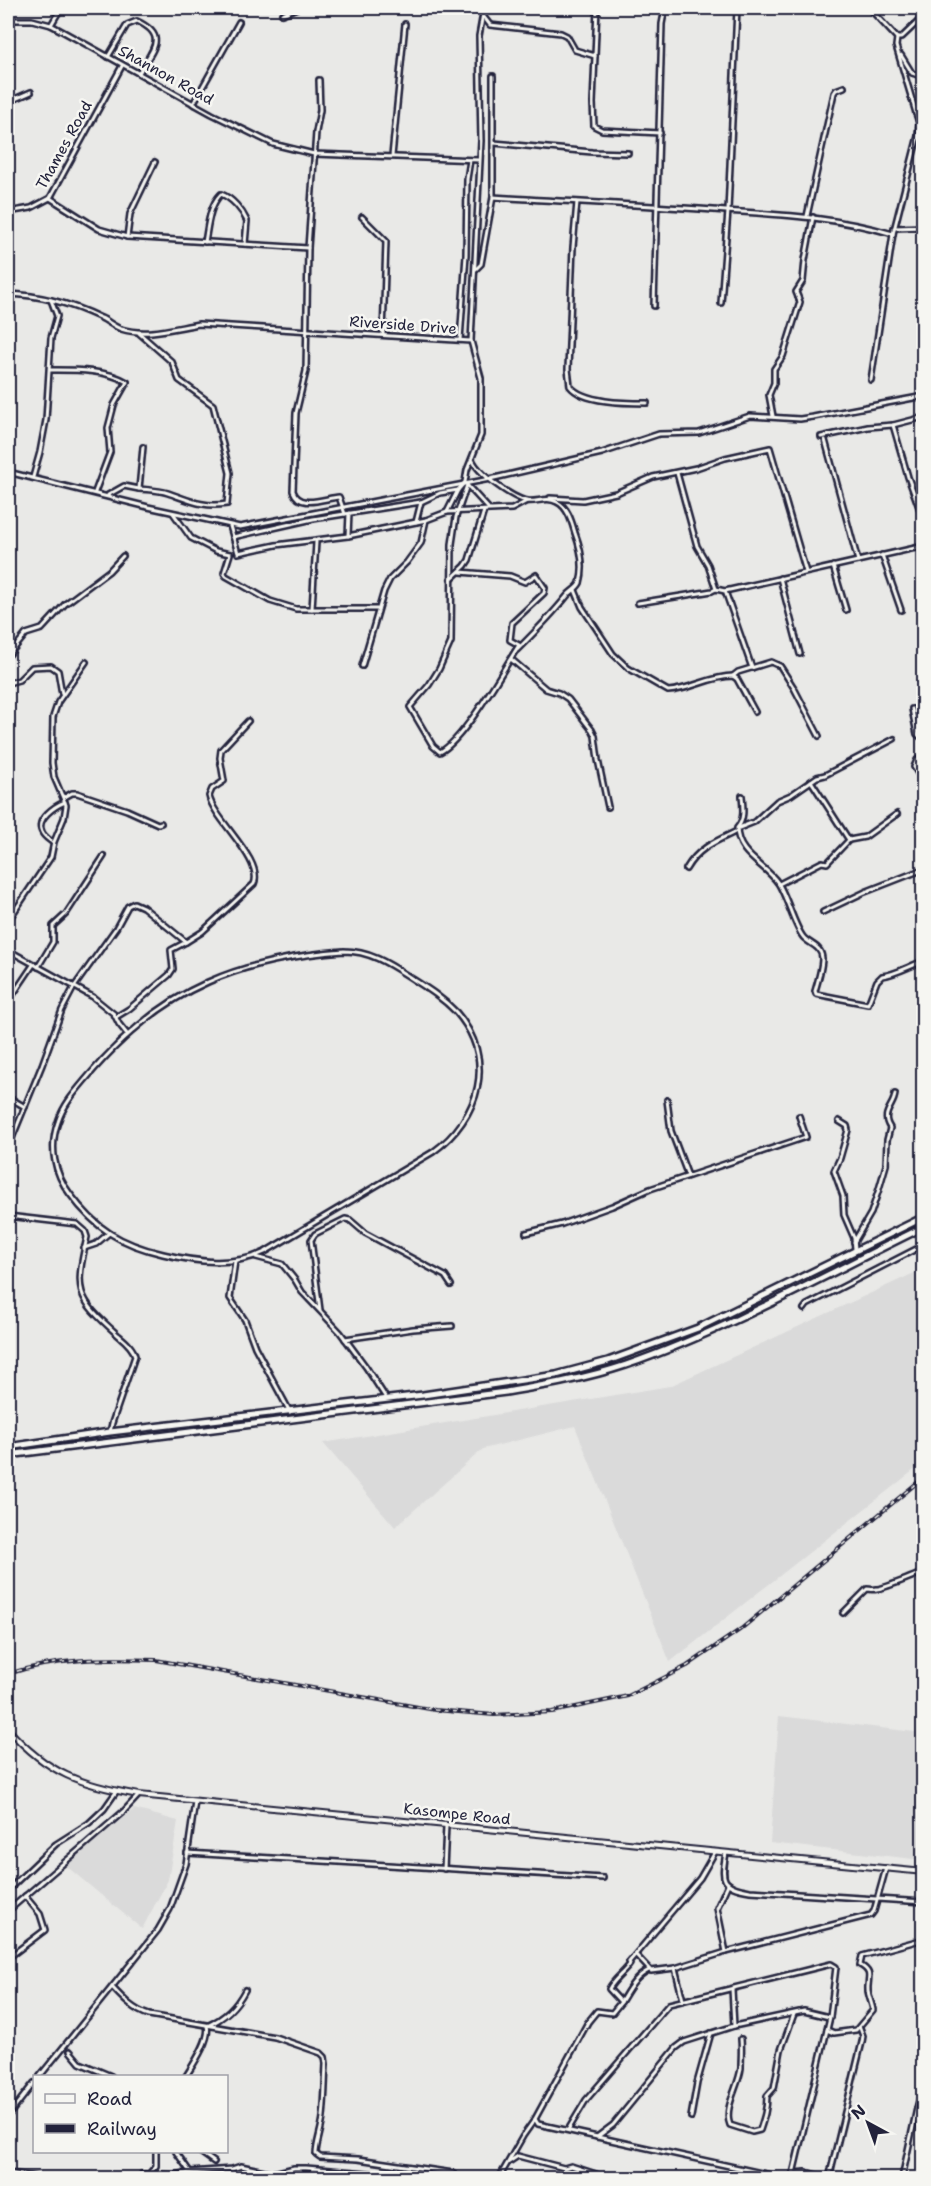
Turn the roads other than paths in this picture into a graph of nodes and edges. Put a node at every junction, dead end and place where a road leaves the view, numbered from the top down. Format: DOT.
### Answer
graph roads {
  1 [pos="61,8"];
  2 [pos="297,8"];
  3 [pos="484,8"];
  4 [pos="597,8"];
  5 [pos="665,8"];
  6 [pos="737,8"];
  7 [pos="869,8"];
  8 [pos="282,14"];
  9 [pos="483,15"];
  10 [pos="924,16"];
  11 [pos="8,20"];
  12 [pos="239,22"];
  13 [pos="405,24"];
  14 [pos="51,25"];
  15 [pos="897,38"];
  16 [pos="898,51"];
  17 [pos="596,56"];
  18 [pos="108,57"];
  19 [pos="123,65"];
  20 [pos="139,73"];
  21 [pos="493,76"];
  22 [pos="924,77"];
  23 [pos="319,80"];
  24 [pos="844,87"];
  25 [pos="31,92"];
  26 [pos="8,102"];
  27 [pos="193,104"];
  28 [pos="924,110"];
  29 [pos="916,114"];
  30 [pos="921,123"];
  31 [pos="660,134"];
  32 [pos="494,143"];
  33 [pos="628,153"];
  34 [pos="314,154"];
  35 [pos="392,156"];
  36 [pos="470,160"];
  37 [pos="479,160"];
  38 [pos="155,162"];
  39 [pos="493,197"];
  40 [pos="50,198"];
  41 [pos="577,202"];
  42 [pos="657,205"];
  43 [pos="728,211"];
  44 [pos="8,212"];
  45 [pos="807,216"];
  46 [pos="362,217"];
  47 [pos="813,217"];
  48 [pos="924,227"];
  49 [pos="894,228"];
  50 [pos="893,234"];
  51 [pos="127,237"];
  52 [pos="205,242"];
  53 [pos="244,244"];
  54 [pos="308,248"];
  55 [pos="476,269"];
  56 [pos="8,294"];
  57 [pos="51,300"];
  58 [pos="721,303"];
  59 [pos="654,306"];
  60 [pos="307,329"];
  61 [pos="138,332"];
  62 [pos="383,335"];
  63 [pos="460,341"];
  64 [pos="471,341"];
  65 [pos="50,370"];
  66 [pos="871,380"];
  67 [pos="924,396"];
  68 [pos="647,403"];
  69 [pos="773,416"];
  70 [pos="924,417"];
  71 [pos="893,425"];
  72 [pos="821,436"];
  73 [pos="825,440"];
  74 [pos="143,447"];
  75 [pos="472,459"];
  76 [pos="8,472"];
  77 [pos="677,473"];
  78 [pos="33,477"];
  79 [pos="490,479"];
  80 [pos="465,484"];
  81 [pos="140,489"];
  82 [pos="458,490"];
  83 [pos="95,492"];
  84 [pos="108,495"];
  85 [pos="550,498"];
  86 [pos="527,501"];
  87 [pos="421,502"];
  88 [pos="344,506"];
  89 [pos="490,510"];
  90 [pos="484,511"];
  91 [pos="172,512"];
  92 [pos="447,512"];
  93 [pos="458,512"];
  94 [pos="347,513"];
  95 [pos="426,520"];
  96 [pos="924,521"];
  97 [pos="416,522"];
  98 [pos="230,526"];
  99 [pos="348,536"];
  100 [pos="233,537"];
  101 [pos="316,542"];
  102 [pos="924,546"];
  103 [pos="882,555"];
  104 [pos="123,556"];
  105 [pos="858,561"];
  106 [pos="833,566"];
  107 [pos="460,572"];
  108 [pos="807,572"];
  109 [pos="780,579"];
  110 [pos="450,580"];
  111 [pos="716,589"];
  112 [pos="575,590"];
  113 [pos="725,591"];
  114 [pos="638,603"];
  115 [pos="312,609"];
  116 [pos="377,609"];
  117 [pos="846,610"];
  118 [pos="901,610"];
  119 [pos="800,654"];
  120 [pos="8,656"];
  121 [pos="512,657"];
  122 [pos="86,662"];
  123 [pos="362,666"];
  124 [pos="752,668"];
  125 [pos="733,676"];
  126 [pos="8,682"];
  127 [pos="62,695"];
  128 [pos="912,709"];
  129 [pos="755,712"];
  130 [pos="248,721"];
  131 [pos="819,736"];
  132 [pos="894,739"];
  133 [pos="924,740"];
  134 [pos="924,756"];
  135 [pos="811,781"];
  136 [pos="924,783"];
  137 [pos="62,795"];
  138 [pos="742,796"];
  139 [pos="65,802"];
  140 [pos="608,807"];
  141 [pos="897,814"];
  142 [pos="161,823"];
  143 [pos="737,830"];
  144 [pos="849,840"];
  145 [pos="54,844"];
  146 [pos="104,856"];
  147 [pos="686,868"];
  148 [pos="924,869"];
  149 [pos="779,884"];
  150 [pos="823,912"];
  151 [pos="8,921"];
  152 [pos="186,942"];
  153 [pos="8,950"];
  154 [pos="924,960"];
  155 [pos="33,965"];
  156 [pos="38,967"];
  157 [pos="74,987"];
  158 [pos="8,1002"];
  159 [pos="116,1017"];
  160 [pos="127,1034"];
  161 [pos="895,1094"];
  162 [pos="8,1097"];
  163 [pos="667,1100"];
  164 [pos="25,1107"];
  165 [pos="799,1116"];
  166 [pos="839,1121"];
  167 [pos="8,1148"];
  168 [pos="687,1176"];
  169 [pos="8,1216"];
  170 [pos="924,1217"];
  171 [pos="924,1227"];
  172 [pos="109,1233"];
  173 [pos="526,1233"];
  174 [pos="854,1242"];
  175 [pos="924,1245"];
  176 [pos="84,1248"];
  177 [pos="856,1251"];
  178 [pos="254,1257"];
  179 [pos="235,1261"];
  180 [pos="451,1285"];
  181 [pos="804,1309"];
  182 [pos="320,1310"];
  183 [pos="452,1326"];
  184 [pos="345,1338"];
  185 [pos="387,1400"];
  186 [pos="290,1412"];
  187 [pos="110,1432"];
  188 [pos="8,1447"];
  189 [pos="8,1455"];
  190 [pos="924,1571"];
  191 [pos="843,1613"];
  192 [pos="8,1729"];
  193 [pos="116,1792"];
  194 [pos="139,1796"];
  195 [pos="195,1802"];
  196 [pos="446,1826"];
  197 [pos="715,1852"];
  198 [pos="187,1853"];
  199 [pos="726,1853"];
  200 [pos="886,1867"];
  201 [pos="444,1869"];
  202 [pos="924,1872"];
  203 [pos="603,1878"];
  204 [pos="728,1884"];
  205 [pos="8,1890"];
  206 [pos="25,1896"];
  207 [pos="878,1900"];
  208 [pos="924,1902"];
  209 [pos="8,1911"];
  210 [pos="924,1939"];
  211 [pos="726,1952"];
  212 [pos="636,1955"];
  213 [pos="8,1958"];
  214 [pos="675,1968"];
  215 [pos="650,1970"];
  216 [pos="112,1987"];
  217 [pos="732,1988"];
  218 [pos="245,1990"];
  219 [pos="683,2000"];
  220 [pos="621,2002"];
  221 [pos="794,2014"];
  222 [pos="830,2017"];
  223 [pos="207,2026"];
  224 [pos="734,2026"];
  225 [pos="860,2028"];
  226 [pos="827,2030"];
  227 [pos="711,2033"];
  228 [pos="741,2039"];
  229 [pos="70,2051"];
  230 [pos="41,2075"];
  231 [pos="109,2075"];
  232 [pos="187,2075"];
  233 [pos="33,2084"];
  234 [pos="924,2099"];
  235 [pos="8,2116"];
  236 [pos="691,2117"];
  237 [pos="535,2119"];
  238 [pos="568,2130"];
  239 [pos="597,2137"];
  240 [pos="156,2153"];
  241 [pos="178,2153"];
  242 [pos="203,2153"];
  243 [pos="214,2162"];
  244 [pos="508,2162"];
  245 [pos="190,2172"];
  246 [pos="8,2173"];
  247 [pos="453,2173"];
  248 [pos="793,2173"];
  249 [pos="142,2174"];
  250 [pos="149,2174"];
  251 [pos="596,2174"];
  252 [pos="44,2178"];
  253 [pos="419,2178"];
  254 [pos="500,2178"];
  255 [pos="787,2178"];
  256 [pos="828,2178"];
  257 [pos="902,2178"];
  1 -- 14 [label="street"];
  2 -- 8 [label="street"];
  3 -- 9 [label="street, Riverside Drive"];
  4 -- 17 [label="street"];
  5 -- 31 [label="street"];
  6 -- 43 [label="street"];
  7 -- 15 [label="street"];
  9 -- 17 [label="street"];
  9 -- 37 [label="street, Riverside Drive"];
  10 -- 15 [label="street"];
  11 -- 14 [label="street, Shannon Road"];
  12 -- 27 [label="street"];
  13 -- 35 [label="street"];
  14 -- 18 [label="street, Shannon Road"];
  15 -- 16 [label="street"];
  16 -- 22 [label="street"];
  16 -- 29 [label="street"];
  17 -- 31 [label="street"];
  18 -- 19 [label="street, Shannon Road"];
  18 -- 20 [label="street"];
  19 -- 20 [label="street, Shannon Road"];
  19 -- 40 [label="street, Thames Road"];
  20 -- 27 [label="street, Shannon Road"];
  21 -- 32 [label="street"];
  23 -- 34 [label="street"];
  24 -- 45 [label="street"];
  25 -- 26 [label="street"];
  27 -- 34 [label="street, Shannon Road"];
  28 -- 29 [label="street"];
  29 -- 30 [label="street"];
  30 -- 49 [label="street"];
  31 -- 42 [label="street"];
  32 -- 33 [label="street"];
  32 -- 39 [label="street"];
  34 -- 35 [label="street, Shannon Road"];
  34 -- 54 [label="street"];
  35 -- 36 [label="street, Shannon Road"];
  36 -- 37 [label="street, Shannon Road"];
  36 -- 63 [label="street"];
  37 -- 55 [label="street, Riverside Drive"];
  38 -- 51 [label="street"];
  39 -- 41 [label="street"];
  39 -- 55 [label="street"];
  40 -- 44 [label="street, Thames Road"];
  40 -- 51 [label="street"];
  41 -- 42 [label="street"];
  41 -- 68 [label="street"];
  42 -- 43 [label="street"];
  42 -- 59 [label="street"];
  43 -- 45 [label="street"];
  43 -- 58 [label="street"];
  45 -- 47 [label="street"];
  46 -- 62 [label="street"];
  47 -- 50 [label="street"];
  47 -- 69 [label="street"];
  48 -- 49 [label="street"];
  49 -- 50 [label="street"];
  50 -- 66 [label="street"];
  51 -- 52 [label="street"];
  52 -- 53 [label="street"];
  52 -- 53 [label="street"];
  53 -- 54 [label="street"];
  54 -- 60 [label="street"];
  55 -- 64 [label="street, Riverside Drive"];
  56 -- 57 [label="street, Riverside Drive"];
  57 -- 61 [label="street, Riverside Drive"];
  57 -- 65 [label="street"];
  60 -- 61 [label="street, Riverside Drive"];
  60 -- 62 [label="street, Riverside Drive"];
  60 -- 88 [label="street"];
  61 -- 81 [label="street"];
  62 -- 63 [label="street, Riverside Drive"];
  63 -- 64 [label="street, Riverside Drive"];
  64 -- 75 [label="street"];
  65 -- 78 [label="street"];
  65 -- 83 [label="street"];
  67 -- 69 [label="street"];
  69 -- 79 [label="street"];
  70 -- 71 [label="street"];
  71 -- 72 [label="street"];
  71 -- 96 [label="street"];
  73 -- 105 [label="street"];
  74 -- 81 [label="street"];
  75 -- 79 [label="street"];
  75 -- 80 [label="street"];
  76 -- 78 [label="street"];
  77 -- 85 [label="street"];
  77 -- 108 [label="street"];
  77 -- 111 [label="street"];
  78 -- 83 [label="street"];
  79 -- 80 [label="street"];
  79 -- 86 [label="street"];
  80 -- 82 [label="street"];
  80 -- 88 [label="street"];
  80 -- 89 [label="street"];
  80 -- 93 [label="street"];
  81 -- 84 [label="street"];
  82 -- 87 [label="street"];
  82 -- 92 [label="street"];
  83 -- 84 [label="street"];
  84 -- 91 [label="street"];
  85 -- 86 [label="street"];
  85 -- 112 [label="street"];
  86 -- 89 [label="street"];
  87 -- 94 [label="street"];
  87 -- 97 [label="street"];
  88 -- 94 [label="street"];
  88 -- 98 [label="street"];
  89 -- 90 [label="street"];
  90 -- 93 [label="street"];
  90 -- 107 [label="street"];
  91 -- 98 [label="street"];
  91 -- 115 [label="street"];
  92 -- 93 [label="street"];
  92 -- 95 [label="street"];
  93 -- 110 [label="street"];
  94 -- 99 [label="street"];
  94 -- 100 [label="street"];
  95 -- 97 [label="street"];
  95 -- 116 [label="street"];
  97 -- 99 [label="street"];
  98 -- 100 [label="street"];
  99 -- 101 [label="street"];
  100 -- 101 [label="street"];
  101 -- 115 [label="street"];
  102 -- 103 [label="street"];
  103 -- 105 [label="street"];
  103 -- 118 [label="street"];
  104 -- 120 [label="street"];
  105 -- 106 [label="street"];
  106 -- 108 [label="street"];
  106 -- 117 [label="street"];
  107 -- 110 [label="street"];
  107 -- 121 [label="street"];
  108 -- 109 [label="street"];
  109 -- 113 [label="street"];
  109 -- 119 [label="street"];
  110 -- 121 [label="street"];
  111 -- 113 [label="street"];
  111 -- 114 [label="street"];
  112 -- 121 [label="street"];
  112 -- 125 [label="street"];
  113 -- 124 [label="street"];
  115 -- 116 [label="street"];
  116 -- 123 [label="street"];
  121 -- 140 [label="street"];
  122 -- 127 [label="street"];
  124 -- 125 [label="street"];
  124 -- 131 [label="street"];
  125 -- 129 [label="street"];
  126 -- 127 [label="street"];
  127 -- 137 [label="street"];
  128 -- 133 [label="street"];
  130 -- 152 [label="street"];
  132 -- 135 [label="street"];
  134 -- 136 [label="street"];
  135 -- 143 [label="street"];
  135 -- 144 [label="street"];
  137 -- 139 [label="street"];
  137 -- 142 [label="street"];
  138 -- 143 [label="street"];
  139 -- 145 [label="street"];
  139 -- 145 [label="street"];
  141 -- 144 [label="street"];
  143 -- 147 [label="street"];
  143 -- 149 [label="street"];
  144 -- 149 [label="street"];
  145 -- 151 [label="street"];
  146 -- 156 [label="street"];
  148 -- 150 [label="street"];
  149 -- 154 [label="street"];
  152 -- 157 [label="street"];
  152 -- 159 [label="street"];
  153 -- 155 [label="street"];
  155 -- 156 [label="street"];
  155 -- 158 [label="street"];
  156 -- 157 [label="street"];
  157 -- 159 [label="street"];
  157 -- 164 [label="street"];
  159 -- 160 [label="street"];
  160 -- 172 [label="street"];
  160 -- 178 [label="street"];
  161 -- 174 [label="street"];
  162 -- 164 [label="street"];
  163 -- 168 [label="street"];
  164 -- 167 [label="street"];
  165 -- 168 [label="street"];
  166 -- 174 [label="street"];
  168 -- 173 [label="street"];
  169 -- 176 [label="street"];
  170 -- 177 [label="highway"];
  171 -- 189 [label="highway"];
  172 -- 176 [label="street"];
  172 -- 179 [label="street"];
  174 -- 177 [label="street"];
  175 -- 181 [label="street"];
  176 -- 187 [label="street"];
  177 -- 185 [label="highway"];
  178 -- 179 [label="street"];
  178 -- 182 [label="street"];
  179 -- 186 [label="street"];
  180 -- 182 [label="street"];
  182 -- 184 [label="street"];
  183 -- 184 [label="street"];
  184 -- 185 [label="street"];
  185 -- 186 [label="highway"];
  186 -- 187 [label="highway"];
  187 -- 188 [label="highway"];
  190 -- 191 [label="street"];
  192 -- 193 [label="street, Kasompe Road"];
  193 -- 194 [label="street, Kasompe Road"];
  193 -- 205 [label="street"];
  194 -- 195 [label="street, Kasompe Road"];
  194 -- 206 [label="street"];
  195 -- 196 [label="street, Kasompe Road"];
  195 -- 198 [label="street"];
  196 -- 197 [label="street, Kasompe Road"];
  196 -- 201 [label="street"];
  197 -- 199 [label="street, Kasompe Road"];
  197 -- 212 [label="street"];
  198 -- 201 [label="street"];
  198 -- 216 [label="street"];
  199 -- 200 [label="street, Kasompe Road"];
  199 -- 204 [label="street"];
  200 -- 202 [label="street, Kasompe Road"];
  200 -- 207 [label="street"];
  201 -- 203 [label="street"];
  204 -- 207 [label="street"];
  204 -- 211 [label="street"];
  206 -- 209 [label="street"];
  206 -- 213 [label="street"];
  207 -- 208 [label="street"];
  207 -- 211 [label="street"];
  210 -- 225 [label="street"];
  211 -- 214 [label="street"];
  212 -- 215 [label="street"];
  212 -- 220 [label="street"];
  214 -- 215 [label="street"];
  214 -- 219 [label="street"];
  215 -- 220 [label="street"];
  216 -- 223 [label="street"];
  216 -- 230 [label="street"];
  217 -- 219 [label="street"];
  217 -- 222 [label="street"];
  217 -- 224 [label="street"];
  218 -- 223 [label="street"];
  219 -- 238 [label="street"];
  220 -- 237 [label="street"];
  221 -- 222 [label="street"];
  221 -- 224 [label="street"];
  221 -- 228 [label="street"];
  222 -- 226 [label="street"];
  223 -- 232 [label="street"];
  223 -- 247 [label="street"];
  224 -- 227 [label="street"];
  225 -- 226 [label="street"];
  225 -- 256 [label="street"];
  226 -- 248 [label="street"];
  227 -- 236 [label="street"];
  227 -- 239 [label="street"];
  229 -- 231 [label="street"];
  233 -- 235 [label="street"];
  234 -- 257 [label="street"];
  237 -- 238 [label="street"];
  237 -- 244 [label="street"];
  238 -- 239 [label="street"];
  239 -- 255 [label="street"];
  240 -- 250 [label="street"];
  241 -- 245 [label="street"];
  242 -- 243 [label="street"];
  244 -- 251 [label="street"];
  244 -- 254 [label="street"];
  245 -- 250 [label="street"];
  245 -- 253 [label="street"];
  246 -- 252 [label="street"];
  248 -- 255 [label="street"];
  248 -- 256 [label="street"];
  249 -- 250 [label="street"];
}
